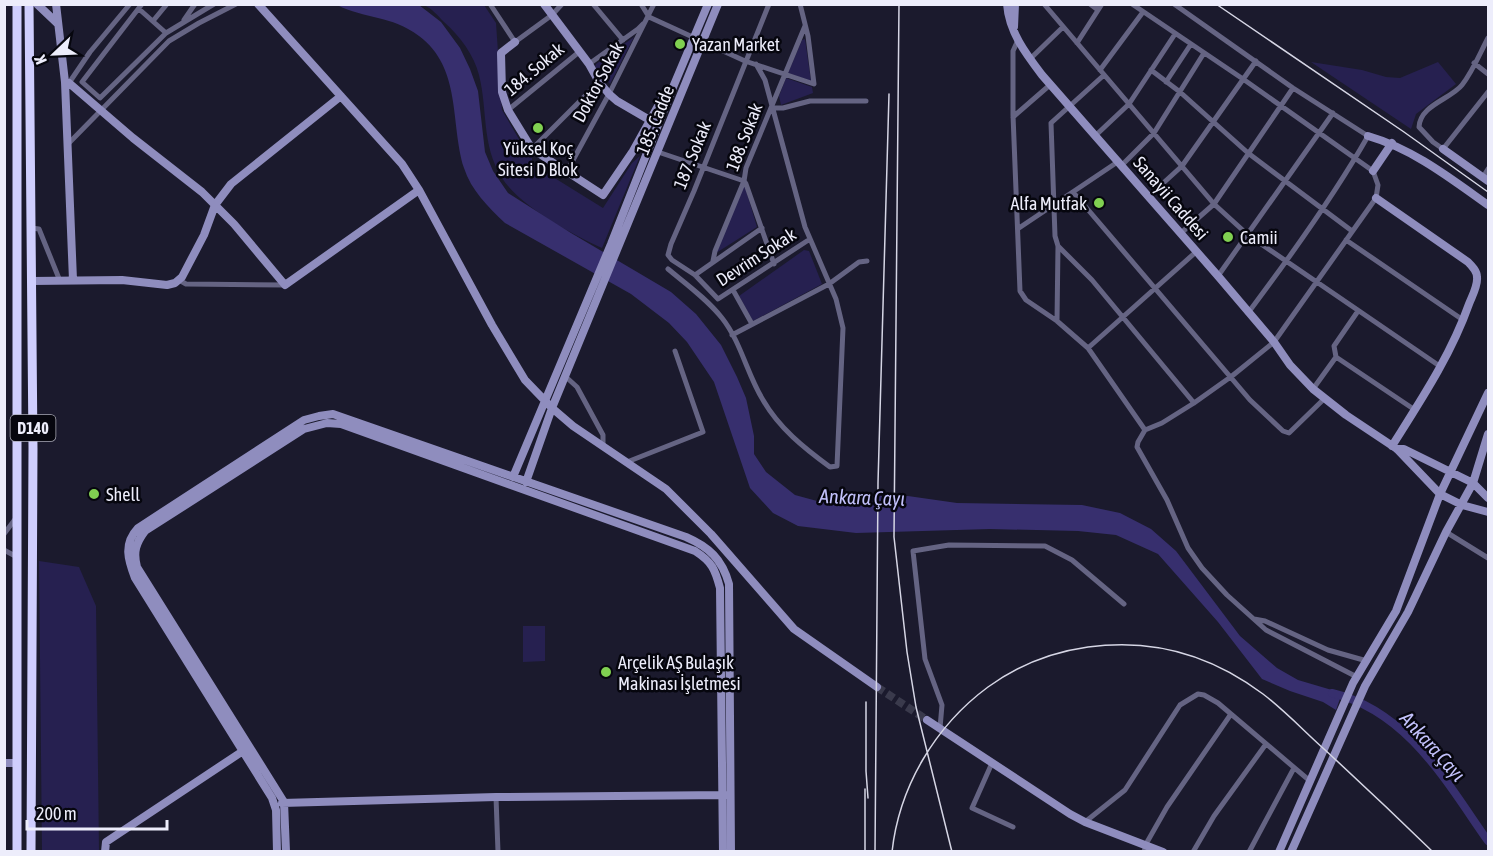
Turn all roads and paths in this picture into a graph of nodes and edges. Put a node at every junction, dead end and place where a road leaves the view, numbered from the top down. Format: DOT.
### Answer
graph roads {
  1 [pos="16,4"];
  2 [pos="29,4"];
  3 [pos="37,4"];
  4 [pos="56,4"];
  5 [pos="130,4"];
  6 [pos="167,4"];
  7 [pos="195,4"];
  8 [pos="214,4"];
  9 [pos="236,4"];
  10 [pos="258,4"];
  11 [pos="490,4"];
  12 [pos="544,4"];
  13 [pos="562,4"];
  14 [pos="593,4"];
  15 [pos="641,4"];
  16 [pos="654,4"];
  17 [pos="708,4"];
  18 [pos="718,4"];
  19 [pos="769,4"];
  20 [pos="800,4"];
  21 [pos="1007,4"];
  22 [pos="1015,4"];
  23 [pos="1044,4"];
  24 [pos="1090,4"];
  25 [pos="1102,4"];
  26 [pos="1132,4"];
  27 [pos="1174,4"];
  28 [pos="140,7"];
  29 [pos="1098,10"];
  30 [pos="1143,12"];
  31 [pos="552,15"];
  32 [pos="649,17"];
  33 [pos="153,21"];
  34 [pos="183,22"];
  35 [pos="57,23"];
  36 [pos="805,25"];
  37 [pos="1063,27"];
  38 [pos="1013,29"];
  39 [pos="166,33"];
  40 [pos="1175,34"];
  41 [pos="694,37"];
  42 [pos="1488,38"];
  43 [pos="623,40"];
  44 [pos="1018,40"];
  45 [pos="703,41"];
  46 [pos="515,42"];
  47 [pos="1077,43"];
  48 [pos="1191,44"];
  49 [pos="579,52"];
  50 [pos="1204,53"];
  51 [pos="1030,59"];
  52 [pos="745,61"];
  53 [pos="1256,61"];
  54 [pos="1474,63"];
  55 [pos="589,64"];
  56 [pos="756,64"];
  57 [pos="1151,70"];
  58 [pos="1102,72"];
  59 [pos="1488,74"];
  60 [pos="784,75"];
  61 [pos="1243,79"];
  62 [pos="67,82"];
  63 [pos="82,82"];
  64 [pos="599,82"];
  65 [pos="1166,82"];
  66 [pos="1051,84"];
  67 [pos="1293,88"];
  68 [pos="1180,92"];
  69 [pos="1488,92"];
  70 [pos="609,94"];
  71 [pos="341,96"];
  72 [pos="866,101"];
  73 [pos="1129,104"];
  74 [pos="1070,105"];
  75 [pos="1281,107"];
  76 [pos="772,108"];
  77 [pos="102,110"];
  78 [pos="508,110"];
  79 [pos="1333,113"];
  80 [pos="1013,117"];
  81 [pos="1213,122"];
  82 [pos="655,123"];
  83 [pos="1154,133"];
  84 [pos="1320,133"];
  85 [pos="1095,136"];
  86 [pos="1368,136"];
  87 [pos="1392,143"];
  88 [pos="68,144"];
  89 [pos="532,149"];
  90 [pos="1443,149"];
  91 [pos="658,152"];
  92 [pos="1248,153"];
  93 [pos="1355,159"];
  94 [pos="1120,163"];
  95 [pos="1182,166"];
  96 [pos="703,168"];
  97 [pos="1373,171"];
  98 [pos="566,173"];
  99 [pos="1487,176"];
  100 [pos="1286,180"];
  101 [pos="744,181"];
  102 [pos="419,190"];
  103 [pos="1073,192"];
  104 [pos="1149,196"];
  105 [pos="1376,198"];
  106 [pos="1055,203"];
  107 [pos="1214,204"];
  108 [pos="216,205"];
  109 [pos="1488,205"];
  110 [pos="1322,208"];
  111 [pos="31,228"];
  112 [pos="762,228"];
  113 [pos="1019,228"];
  114 [pos="1352,231"];
  115 [pos="1181,233"];
  116 [pos="1248,235"];
  117 [pos="810,239"];
  118 [pos="1346,240"];
  119 [pos="614,246"];
  120 [pos="1058,246"];
  121 [pos="1197,251"];
  122 [pos="713,261"];
  123 [pos="867,261"];
  124 [pos="1287,261"];
  125 [pos="774,264"];
  126 [pos="668,269"];
  127 [pos="695,274"];
  128 [pos="1218,276"];
  129 [pos="73,280"];
  130 [pos="179,280"];
  131 [pos="32,281"];
  132 [pos="60,281"];
  133 [pos="1316,283"];
  134 [pos="829,284"];
  135 [pos="285,285"];
  136 [pos="598,285"];
  137 [pos="1155,289"];
  138 [pos="732,290"];
  139 [pos="718,299"];
  140 [pos="1358,311"];
  141 [pos="1248,313"];
  142 [pos="1122,317"];
  143 [pos="1463,320"];
  144 [pos="1057,321"];
  145 [pos="752,324"];
  146 [pos="732,335"];
  147 [pos="1274,342"];
  148 [pos="1088,348"];
  149 [pos="675,351"];
  150 [pos="1336,357"];
  151 [pos="1441,367"];
  152 [pos="1232,376"];
  153 [pos="566,377"];
  154 [pos="1313,389"];
  155 [pos="1488,393"];
  156 [pos="1324,399"];
  157 [pos="545,400"];
  158 [pos="1194,403"];
  159 [pos="552,408"];
  160 [pos="1415,410"];
  161 [pos="1145,430"];
  162 [pos="1488,434"];
  163 [pos="603,447"];
  164 [pos="1394,447"];
  165 [pos="627,462"];
  166 [pos="1450,471"];
  167 [pos="513,477"];
  168 [pos="526,482"];
  169 [pos="1473,483"];
  170 [pos="1440,494"];
  171 [pos="1488,498"];
  172 [pos="1462,505"];
  173 [pos="1488,512"];
  174 [pos="17,516"];
  175 [pos="1446,532"];
  176 [pos="4,534"];
  177 [pos="4,550"];
  178 [pos="17,558"];
  179 [pos="1488,558"];
  180 [pos="1124,604"];
  181 [pos="1254,619"];
  182 [pos="1367,661"];
  183 [pos="1355,680"];
  184 [pos="877,687"];
  185 [pos="1231,714"];
  186 [pos="927,720"];
  187 [pos="940,728"];
  188 [pos="1266,744"];
  189 [pos="251,746"];
  190 [pos="243,752"];
  191 [pos="4,763"];
  192 [pos="17,763"];
  193 [pos="992,763"];
  194 [pos="1294,768"];
  195 [pos="1310,781"];
  196 [pos="727,795"];
  197 [pos="496,797"];
  198 [pos="284,802"];
  199 [pos="276,806"];
  200 [pos="1085,822"];
  201 [pos="1013,827"];
  202 [pos="1145,848"];
  203 [pos="17,852"];
  204 [pos="31,852"];
  205 [pos="105,852"];
  206 [pos="277,852"];
  207 [pos="286,852"];
  208 [pos="498,852"];
  209 [pos="723,852"];
  210 [pos="731,852"];
  211 [pos="1163,852"];
  212 [pos="1193,852"];
  213 [pos="1249,852"];
  214 [pos="1279,852"];
  215 [pos="1291,852"];
  1 -- 174 [label="highway, D140"];
  2 -- 111 [label="highway, D140"];
  3 -- 35 [label="street"];
  4 -- 35 [label="street"];
  5 -- 62 [label="street"];
  6 -- 33 [label="street"];
  7 -- 34 [label="street"];
  8 -- 34 [label="street"];
  9 -- 77 [label="street"];
  10 -- 71 [label="street"];
  11 -- 46 [label="street"];
  12 -- 31 [label="street"];
  13 -- 31 [label="street"];
  14 -- 43 [label="street"];
  15 -- 32 [label="street"];
  16 -- 32 [label="street, Doktor Sokak"];
  17 -- 41 [label="street, 185. Cadde"];
  18 -- 45 [label="street, 185. Cadde"];
  19 -- 52 [label="street, 187. Sokak"];
  20 -- 36 [label="street"];
  21 -- 38 [label="street, Sanayii Caddesi"];
  22 -- 38 [label="street, Sanayii Caddesi"];
  23 -- 37 [label="street"];
  24 -- 29 [label="street"];
  25 -- 29 [label="street"];
  26 -- 30 [label="street"];
  27 -- 53 [label="street"];
  28 -- 33 [label="street"];
  28 -- 63 [label="street"];
  29 -- 47 [label="street"];
  30 -- 40 [label="street"];
  30 -- 58 [label="street"];
  31 -- 46 [label="street"];
  31 -- 49 [label="street"];
  32 -- 41 [label="street"];
  32 -- 43 [label="street"];
  32 -- 70 [label="street, Doktor Sokak"];
  33 -- 39 [label="street"];
  34 -- 39 [label="street"];
  35 -- 62 [label="street"];
  36 -- 60 [label="street, 188. Sokak"];
  36 -- 60 [label="street"];
  37 -- 47 [label="street"];
  37 -- 51 [label="street"];
  38 -- 44 [label="street, Sanayii Caddesi"];
  39 -- 63 [label="street"];
  40 -- 48 [label="street"];
  40 -- 57 [label="street"];
  41 -- 45 [label="street"];
  41 -- 82 [label="street, 185. Cadde"];
  42 -- 54 [label="street"];
  43 -- 55 [label="street"];
  44 -- 51 [label="street, Sanayii Caddesi"];
  44 -- 80 [label="street"];
  45 -- 52 [label="street"];
  45 -- 91 [label="street, 185. Cadde"];
  46 -- 78 [label="street"];
  47 -- 58 [label="street"];
  48 -- 50 [label="street"];
  48 -- 65 [label="street"];
  49 -- 55 [label="street"];
  49 -- 78 [label="street, 184. Sokak"];
  50 -- 61 [label="street"];
  50 -- 68 [label="street"];
  51 -- 66 [label="street, Sanayii Caddesi"];
  52 -- 56 [label="street"];
  52 -- 96 [label="street, 187. Sokak"];
  53 -- 61 [label="street"];
  53 -- 67 [label="street"];
  54 -- 59 [label="street"];
  54 -- 90 [label="street"];
  55 -- 64 [label="street"];
  56 -- 60 [label="street"];
  56 -- 76 [label="street"];
  57 -- 65 [label="street"];
  57 -- 73 [label="street"];
  58 -- 73 [label="street"];
  58 -- 74 [label="street"];
  60 -- 76 [label="street, 188. Sokak"];
  61 -- 75 [label="street"];
  61 -- 81 [label="street"];
  62 -- 63 [label="street"];
  62 -- 77 [label="street"];
  62 -- 88 [label="street"];
  64 -- 70 [label="street"];
  64 -- 89 [label="street"];
  65 -- 68 [label="street"];
  66 -- 74 [label="street, Sanayii Caddesi"];
  66 -- 80 [label="street"];
  67 -- 75 [label="street"];
  67 -- 79 [label="street"];
  68 -- 81 [label="street"];
  68 -- 83 [label="street"];
  69 -- 90 [label="street"];
  70 -- 82 [label="street"];
  70 -- 98 [label="street, Doktor Sokak"];
  71 -- 102 [label="street"];
  71 -- 108 [label="street"];
  72 -- 76 [label="street"];
  73 -- 83 [label="street"];
  73 -- 85 [label="street"];
  74 -- 85 [label="street, Sanayii Caddesi"];
  74 -- 106 [label="street"];
  75 -- 84 [label="street"];
  75 -- 92 [label="street"];
  76 -- 101 [label="street, 188. Sokak"];
  76 -- 117 [label="street"];
  77 -- 88 [label="street"];
  77 -- 108 [label="street"];
  78 -- 89 [label="street"];
  79 -- 84 [label="street"];
  79 -- 86 [label="street"];
  80 -- 113 [label="street"];
  81 -- 92 [label="street"];
  81 -- 95 [label="street"];
  82 -- 98 [label="street"];
  82 -- 119 [label="street, 185. Cadde"];
  83 -- 94 [label="street"];
  83 -- 95 [label="street"];
  84 -- 93 [label="street"];
  84 -- 100 [label="street"];
  85 -- 94 [label="street, Sanayii Caddesi"];
  86 -- 87 [label="street"];
  86 -- 93 [label="street"];
  87 -- 97 [label="street"];
  87 -- 109 [label="street"];
  88 -- 129 [label="street"];
  89 -- 98 [label="street"];
  90 -- 99 [label="street"];
  91 -- 96 [label="street"];
  91 -- 119 [label="street, 185. Cadde"];
  92 -- 100 [label="street"];
  92 -- 107 [label="street"];
  93 -- 97 [label="street"];
  93 -- 110 [label="street"];
  94 -- 103 [label="street"];
  94 -- 104 [label="street, Sanayii Caddesi"];
  95 -- 104 [label="street"];
  95 -- 107 [label="street"];
  96 -- 101 [label="street"];
  96 -- 127 [label="street, 187. Sokak"];
  97 -- 105 [label="street"];
  100 -- 110 [label="street"];
  100 -- 116 [label="street"];
  101 -- 112 [label="street"];
  101 -- 122 [label="street, 188. Sokak"];
  102 -- 135 [label="street"];
  102 -- 157 [label="street"];
  103 -- 106 [label="street"];
  103 -- 137 [label="street"];
  104 -- 115 [label="street, Sanayii Caddesi"];
  105 -- 114 [label="street"];
  105 -- 143 [label="street"];
  106 -- 113 [label="street"];
  106 -- 120 [label="street"];
  107 -- 115 [label="street"];
  107 -- 116 [label="street"];
  108 -- 130 [label="street"];
  108 -- 135 [label="street"];
  110 -- 114 [label="street"];
  110 -- 124 [label="street"];
  111 -- 131 [label="highway, D140"];
  111 -- 132 [label="street"];
  112 -- 122 [label="street"];
  112 -- 125 [label="street"];
  113 -- 144 [label="street"];
  114 -- 118 [label="street"];
  115 -- 121 [label="street, Sanayii Caddesi"];
  116 -- 124 [label="street"];
  116 -- 128 [label="street"];
  117 -- 125 [label="street, Devrim Sokak"];
  117 -- 134 [label="street"];
  118 -- 133 [label="street"];
  118 -- 143 [label="street"];
  119 -- 136 [label="street"];
  120 -- 142 [label="street"];
  120 -- 144 [label="street"];
  121 -- 128 [label="street, Sanayii Caddesi"];
  121 -- 137 [label="street"];
  122 -- 127 [label="street"];
  123 -- 134 [label="street"];
  124 -- 133 [label="street"];
  124 -- 141 [label="street"];
  125 -- 138 [label="street, Devrim Sokak"];
  126 -- 146 [label="street"];
  127 -- 139 [label="street, 187. Sokak"];
  128 -- 141 [label="street, Sanayii Caddesi"];
  129 -- 130 [label="street"];
  129 -- 132 [label="street"];
  130 -- 135 [label="street"];
  131 -- 132 [label="street"];
  131 -- 204 [label="highway, D140"];
  133 -- 140 [label="street"];
  133 -- 147 [label="street"];
  134 -- 145 [label="street"];
  134 -- 146 [label="street"];
  136 -- 153 [label="street"];
  136 -- 157 [label="street"];
  137 -- 142 [label="street"];
  137 -- 152 [label="street"];
  138 -- 139 [label="street, Devrim Sokak"];
  138 -- 145 [label="street"];
  140 -- 150 [label="street"];
  140 -- 151 [label="street"];
  141 -- 147 [label="street, Sanayii Caddesi"];
  142 -- 148 [label="street"];
  142 -- 158 [label="street"];
  143 -- 151 [label="street"];
  144 -- 148 [label="street"];
  145 -- 146 [label="street"];
  147 -- 152 [label="street"];
  147 -- 154 [label="street, Sanayii Caddesi"];
  148 -- 161 [label="street"];
  149 -- 165 [label="street"];
  150 -- 154 [label="street"];
  150 -- 160 [label="street"];
  151 -- 160 [label="street"];
  152 -- 156 [label="street"];
  152 -- 158 [label="street"];
  153 -- 159 [label="street"];
  153 -- 163 [label="street"];
  154 -- 156 [label="street, Sanayii Caddesi"];
  155 -- 166 [label="street"];
  156 -- 164 [label="street, Sanayii Caddesi"];
  157 -- 159 [label="street"];
  157 -- 167 [label="street"];
  158 -- 161 [label="street"];
  159 -- 163 [label="street"];
  159 -- 168 [label="street"];
  160 -- 164 [label="street"];
  161 -- 181 [label="street"];
  162 -- 169 [label="street"];
  163 -- 165 [label="street"];
  164 -- 166 [label="street, Sanayii Caddesi"];
  164 -- 170 [label="street, Sanayii Caddesi"];
  165 -- 184 [label="street"];
  166 -- 169 [label="street, Sanayii Caddesi"];
  166 -- 170 [label="street"];
  167 -- 168 [label="street"];
  167 -- 190 [label="street"];
  168 -- 196 [label="street"];
  169 -- 171 [label="street"];
  169 -- 172 [label="street"];
  170 -- 172 [label="street, Sanayii Caddesi"];
  170 -- 182 [label="street"];
  172 -- 173 [label="street"];
  172 -- 175 [label="street"];
  174 -- 176 [label="street"];
  174 -- 178 [label="highway, D140"];
  175 -- 179 [label="street"];
  175 -- 215 [label="street"];
  177 -- 178 [label="street"];
  178 -- 192 [label="highway, D140"];
  180 -- 187 [label="street"];
  181 -- 182 [label="street"];
  181 -- 183 [label="street"];
  182 -- 183 [label="street"];
  183 -- 195 [label="street"];
  185 -- 188 [label="street"];
  185 -- 200 [label="street"];
  185 -- 202 [label="street"];
  186 -- 187 [label="street"];
  187 -- 193 [label="street"];
  188 -- 194 [label="street"];
  188 -- 212 [label="street"];
  189 -- 190 [label="street"];
  189 -- 196 [label="street"];
  189 -- 198 [label="street"];
  190 -- 199 [label="street"];
  190 -- 205 [label="street"];
  191 -- 192 [label="street"];
  192 -- 203 [label="highway, D140"];
  193 -- 200 [label="street"];
  193 -- 201 [label="street"];
  194 -- 195 [label="street"];
  194 -- 213 [label="street"];
  195 -- 214 [label="street"];
  196 -- 197 [label="street"];
  196 -- 209 [label="street"];
  196 -- 210 [label="street"];
  197 -- 198 [label="street"];
  197 -- 208 [label="street"];
  198 -- 199 [label="street"];
  198 -- 207 [label="street"];
  199 -- 206 [label="street"];
  200 -- 202 [label="street"];
  202 -- 211 [label="street"];
}
